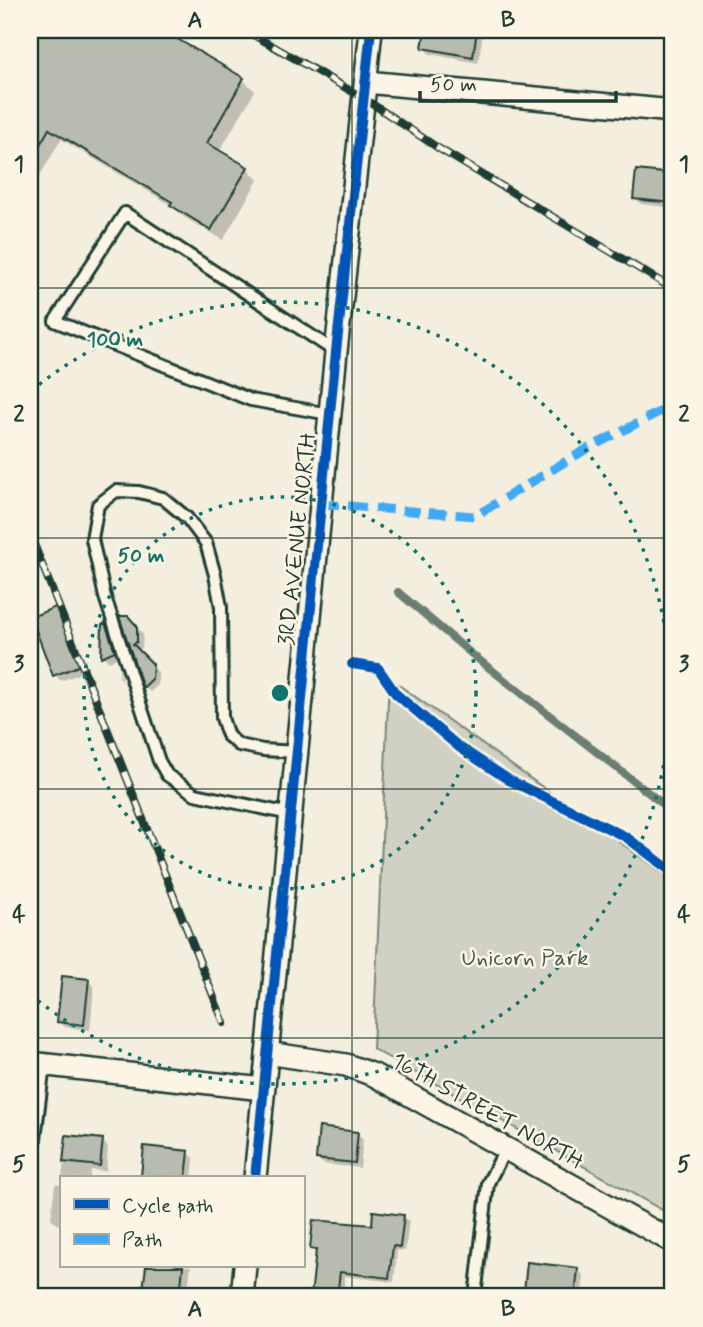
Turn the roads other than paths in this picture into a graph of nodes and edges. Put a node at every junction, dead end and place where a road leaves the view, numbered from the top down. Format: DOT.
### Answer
graph roads {
  1 [pos="371,30"];
  2 [pos="366,82"];
  3 [pos="673,111"];
  4 [pos="335,352"];
  5 [pos="330,414"];
  6 [pos="297,752"];
  7 [pos="290,814"];
  8 [pos="267,1053"];
  9 [pos="37,1063"];
  10 [pos="263,1089"];
  11 [pos="505,1150"];
  12 [pos="255,1176"];
  13 [pos="30,1180"];
  14 [pos="673,1242"];
  15 [pos="245,1268"];
  16 [pos="242,1297"];
  17 [pos="475,1297"];
  1 -- 2 [label="street, 3RD AVENUE NORTH"];
  2 -- 3 [label="street"];
  2 -- 4 [label="street, 3RD AVENUE NORTH"];
  4 -- 5 [label="street, 3RD AVENUE NORTH"];
  4 -- 5 [label="lane"];
  5 -- 6 [label="street, 3RD AVENUE NORTH"];
  6 -- 7 [label="street, 3RD AVENUE NORTH"];
  6 -- 7 [label="lane"];
  7 -- 8 [label="street, 3RD AVENUE NORTH"];
  8 -- 10 [label="street, 3RD AVENUE NORTH"];
  8 -- 11 [label="street, 16TH STREET NORTH"];
  9 -- 10 [label="street"];
  9 -- 13 [label="lane"];
  10 -- 12 [label="street, 3RD AVENUE NORTH"];
  11 -- 14 [label="street, 16TH STREET NORTH"];
  11 -- 17 [label="lane"];
  15 -- 16 [label="street"];
}
